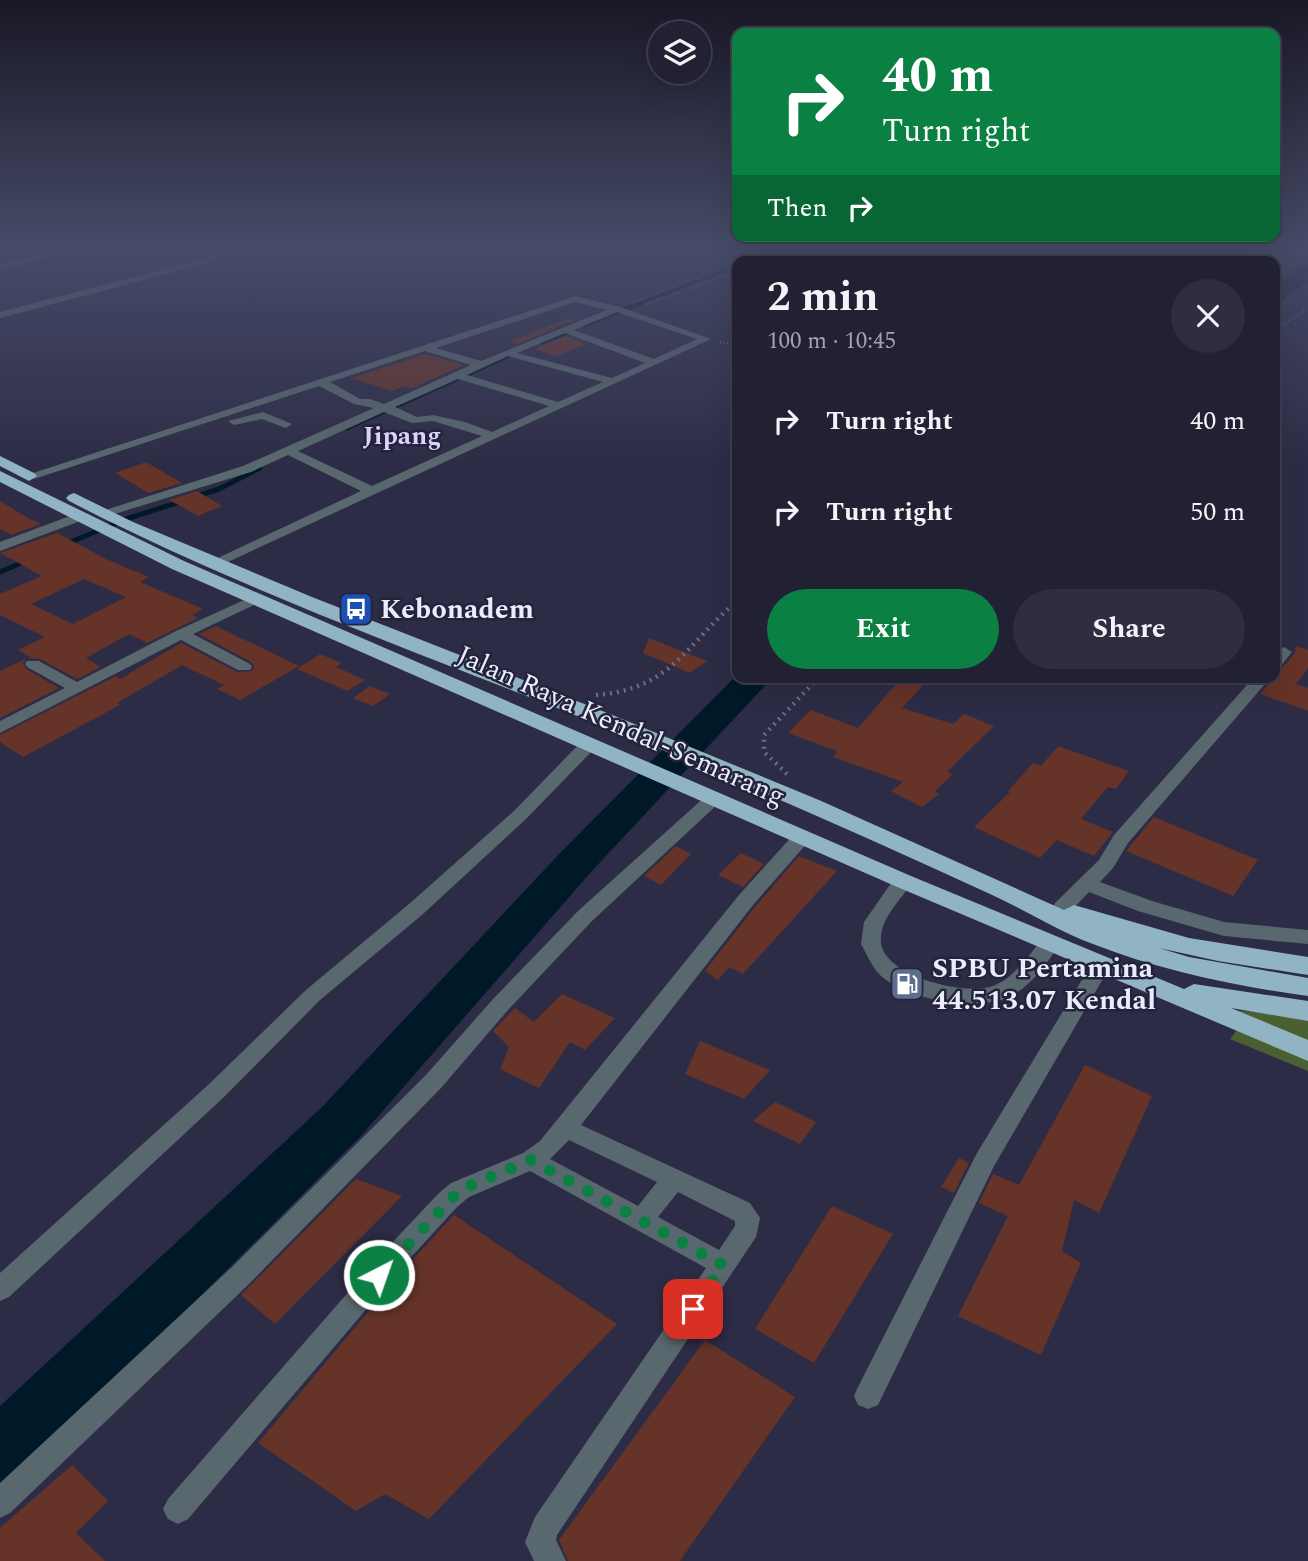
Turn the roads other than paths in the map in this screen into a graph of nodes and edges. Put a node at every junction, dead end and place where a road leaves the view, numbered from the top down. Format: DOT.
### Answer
graph roads {
  1 [pos="508,321"];
  2 [pos="596,321"];
  3 [pos="652,321"];
  4 [pos="570,331"];
  5 [pos="425,348"];
  6 [pos="511,354"];
  7 [pos="652,362"];
  8 [pos="483,365"];
  9 [pos="464,377"];
  10 [pos="612,381"];
  11 [pos="321,382"];
  12 [pos="560,406"];
  13 [pos="390,409"];
  14 [pos="222,413"];
  15 [pos="286,424"];
  16 [pos="492,436"];
  17 [pos="291,451"];
  18 [pos="0,460"];
  19 [pos="0,476"];
  20 [pos="30,476"];
  21 [pos="371,491"];
  22 [pos="78,517"];
  23 [pos="109,523"];
  24 [pos="0,547"];
  25 [pos="214,563"];
  26 [pos="255,599"];
  27 [pos="181,634"];
  28 [pos="33,664"];
  29 [pos="244,667"];
  30 [pos="1258,683"];
  31 [pos="77,688"];
  32 [pos="0,727"];
  33 [pos="591,745"];
  34 [pos="706,796"];
  35 [pos="802,837"];
  36 [pos="903,881"];
  37 [pos="1087,884"];
  38 [pos="1002,890"];
  39 [pos="1062,908"];
  40 [pos="1308,937"];
  41 [pos="1050,943"];
  42 [pos="1101,965"];
  43 [pos="1308,966"];
  44 [pos="1147,982"];
  45 [pos="1308,987"];
  46 [pos="1308,1011"];
  47 [pos="1308,1051"];
  48 [pos="565,1128"];
  49 [pos="531,1160"];
  50 [pos="674,1179"];
  51 [pos="641,1220"];
  52 [pos="723,1265"];
  53 [pos="0,1289"];
  54 [pos="868,1396"];
  55 [pos="0,1503"];
  56 [pos="178,1509"];
  57 [pos="551,1561"];
  1 -- 5 [label="street"];
  2 -- 4 [label="street"];
  3 -- 7 [label="street"];
  4 -- 6 [label="street"];
  4 -- 7 [label="street"];
  5 -- 8 [label="street"];
  5 -- 11 [label="street"];
  6 -- 8 [label="street"];
  6 -- 10 [label="street"];
  7 -- 10 [label="street"];
  8 -- 9 [label="street"];
  9 -- 12 [label="street"];
  9 -- 13 [label="street"];
  10 -- 12 [label="street"];
  11 -- 13 [label="street"];
  11 -- 14 [label="street"];
  12 -- 16 [label="street"];
  13 -- 16 [label="street"];
  13 -- 17 [label="street"];
  14 -- 15 [label="street"];
  14 -- 20 [label="street"];
  16 -- 21 [label="street"];
  17 -- 21 [label="street"];
  17 -- 23 [label="street"];
  18 -- 20 [label="highway, Jalan Raya Kendal-Semarang"];
  19 -- 22 [label="highway, Jalan Raya Kendal-Semarang"];
  20 -- 23 [label="highway, Jalan Raya Kendal-Semarang"];
  21 -- 25 [label="street"];
  22 -- 23 [label="highway, Jalan Raya Kendal-Semarang"];
  22 -- 24 [label="street"];
  23 -- 25 [label="highway, Jalan Raya Kendal-Semarang"];
  23 -- 26 [label="highway, Jalan Raya Kendal-Semarang"];
  25 -- 38 [label="highway, Jalan Raya Kendal-Semarang"];
  26 -- 27 [label="street"];
  26 -- 33 [label="highway, Jalan Raya Kendal-Semarang"];
  27 -- 29 [label="street"];
  27 -- 31 [label="street"];
  28 -- 31 [label="street"];
  30 -- 37 [label="street"];
  31 -- 32 [label="street"];
  33 -- 34 [label="highway, Jalan Raya Kendal-Semarang"];
  33 -- 53 [label="street"];
  34 -- 35 [label="highway, Jalan Raya Kendal-Semarang"];
  34 -- 55 [label="street"];
  35 -- 36 [label="highway, Jalan Raya Kendal-Semarang"];
  35 -- 48 [label="street"];
  36 -- 41 [label="highway, Jalan Raya Kendal-Semarang"];
  36 -- 41 [label="street"];
  37 -- 39 [label="street"];
  37 -- 40 [label="street"];
  38 -- 39 [label="highway"];
  38 -- 45 [label="highway"];
  39 -- 43 [label="highway"];
  41 -- 42 [label="highway, Jalan Raya Kendal-Semarang"];
  42 -- 44 [label="highway, Jalan Raya Kendal-Semarang"];
  42 -- 54 [label="street"];
  44 -- 46 [label="highway"];
  44 -- 47 [label="highway"];
  48 -- 49 [label="street"];
  48 -- 50 [label="street"];
  49 -- 51 [label="street"];
  49 -- 56 [label="street"];
  50 -- 51 [label="street"];
  50 -- 52 [label="street"];
  51 -- 52 [label="street"];
  52 -- 57 [label="street"];
}
